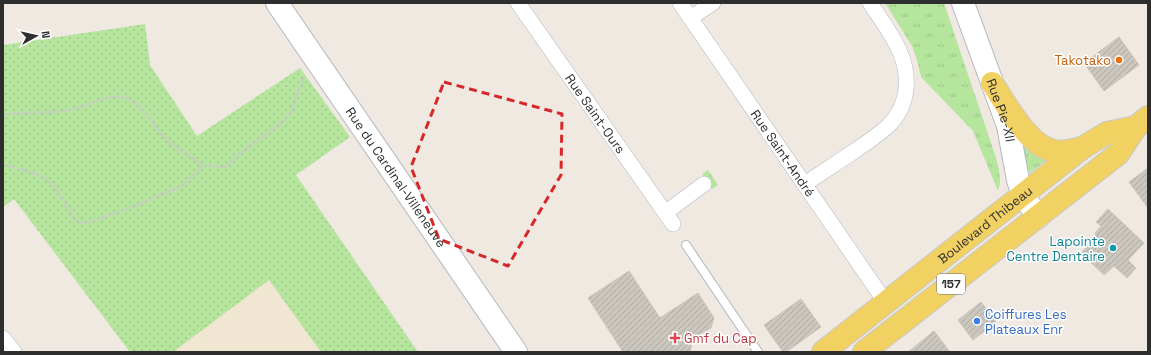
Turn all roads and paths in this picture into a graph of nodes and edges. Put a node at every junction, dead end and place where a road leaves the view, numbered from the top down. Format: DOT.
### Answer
graph roads {
  1 [pos="277,3"];
  2 [pos="518,3"];
  3 [pos="680,3"];
  4 [pos="713,3"];
  5 [pos="870,3"];
  6 [pos="963,3"];
  7 [pos="690,18"];
  8 [pos="320,66"];
  9 [pos="992,83"];
  10 [pos="3,115"];
  11 [pos="1142,122"];
  12 [pos="1082,148"];
  13 [pos="3,164"];
  14 [pos="202,166"];
  15 [pos="704,184"];
  16 [pos="805,184"];
  17 [pos="1023,195"];
  18 [pos="1038,217"];
  19 [pos="686,245"];
  20 [pos="886,303"];
  21 [pos="3,338"];
  22 [pos="14,352"];
  23 [pos="516,352"];
  24 [pos="758,352"];
  25 [pos="823,352"];
  26 [pos="864,352"];
  1 -- 8 [label="street, Rue du Cardinal-Villeneuve"];
  2 -- 15 [label="street, Rue Saint-Ours"];
  3 -- 7 [label="street, Rue Saint-André"];
  4 -- 7 [label="street"];
  5 -- 16 [label="street"];
  6 -- 9 [label="street, Rue Pie-XII"];
  7 -- 16 [label="street, Rue Saint-André"];
  8 -- 14 [label="path"];
  8 -- 23 [label="street, Rue du Cardinal-Villeneuve"];
  9 -- 12 [label="main road"];
  9 -- 17 [label="street, Rue Pie-XII"];
  10 -- 14 [label="path"];
  11 -- 12 [label="main road, Boulevard Thibeau / 157"];
  11 -- 18 [label="main road, Boulevard Thibeau / 157"];
  12 -- 17 [label="main road, Boulevard Thibeau / 157"];
  13 -- 14 [label="path"];
  16 -- 20 [label="street, Rue Saint-André"];
  17 -- 18 [label="street, Rue Pie-XII"];
  17 -- 20 [label="main road, Boulevard Thibeau / 157"];
  18 -- 26 [label="main road, Boulevard Thibeau / 157"];
  19 -- 24 [label="lane"];
  20 -- 25 [label="main road, Boulevard Thibeau / 157"];
  21 -- 22 [label="street"];
}
